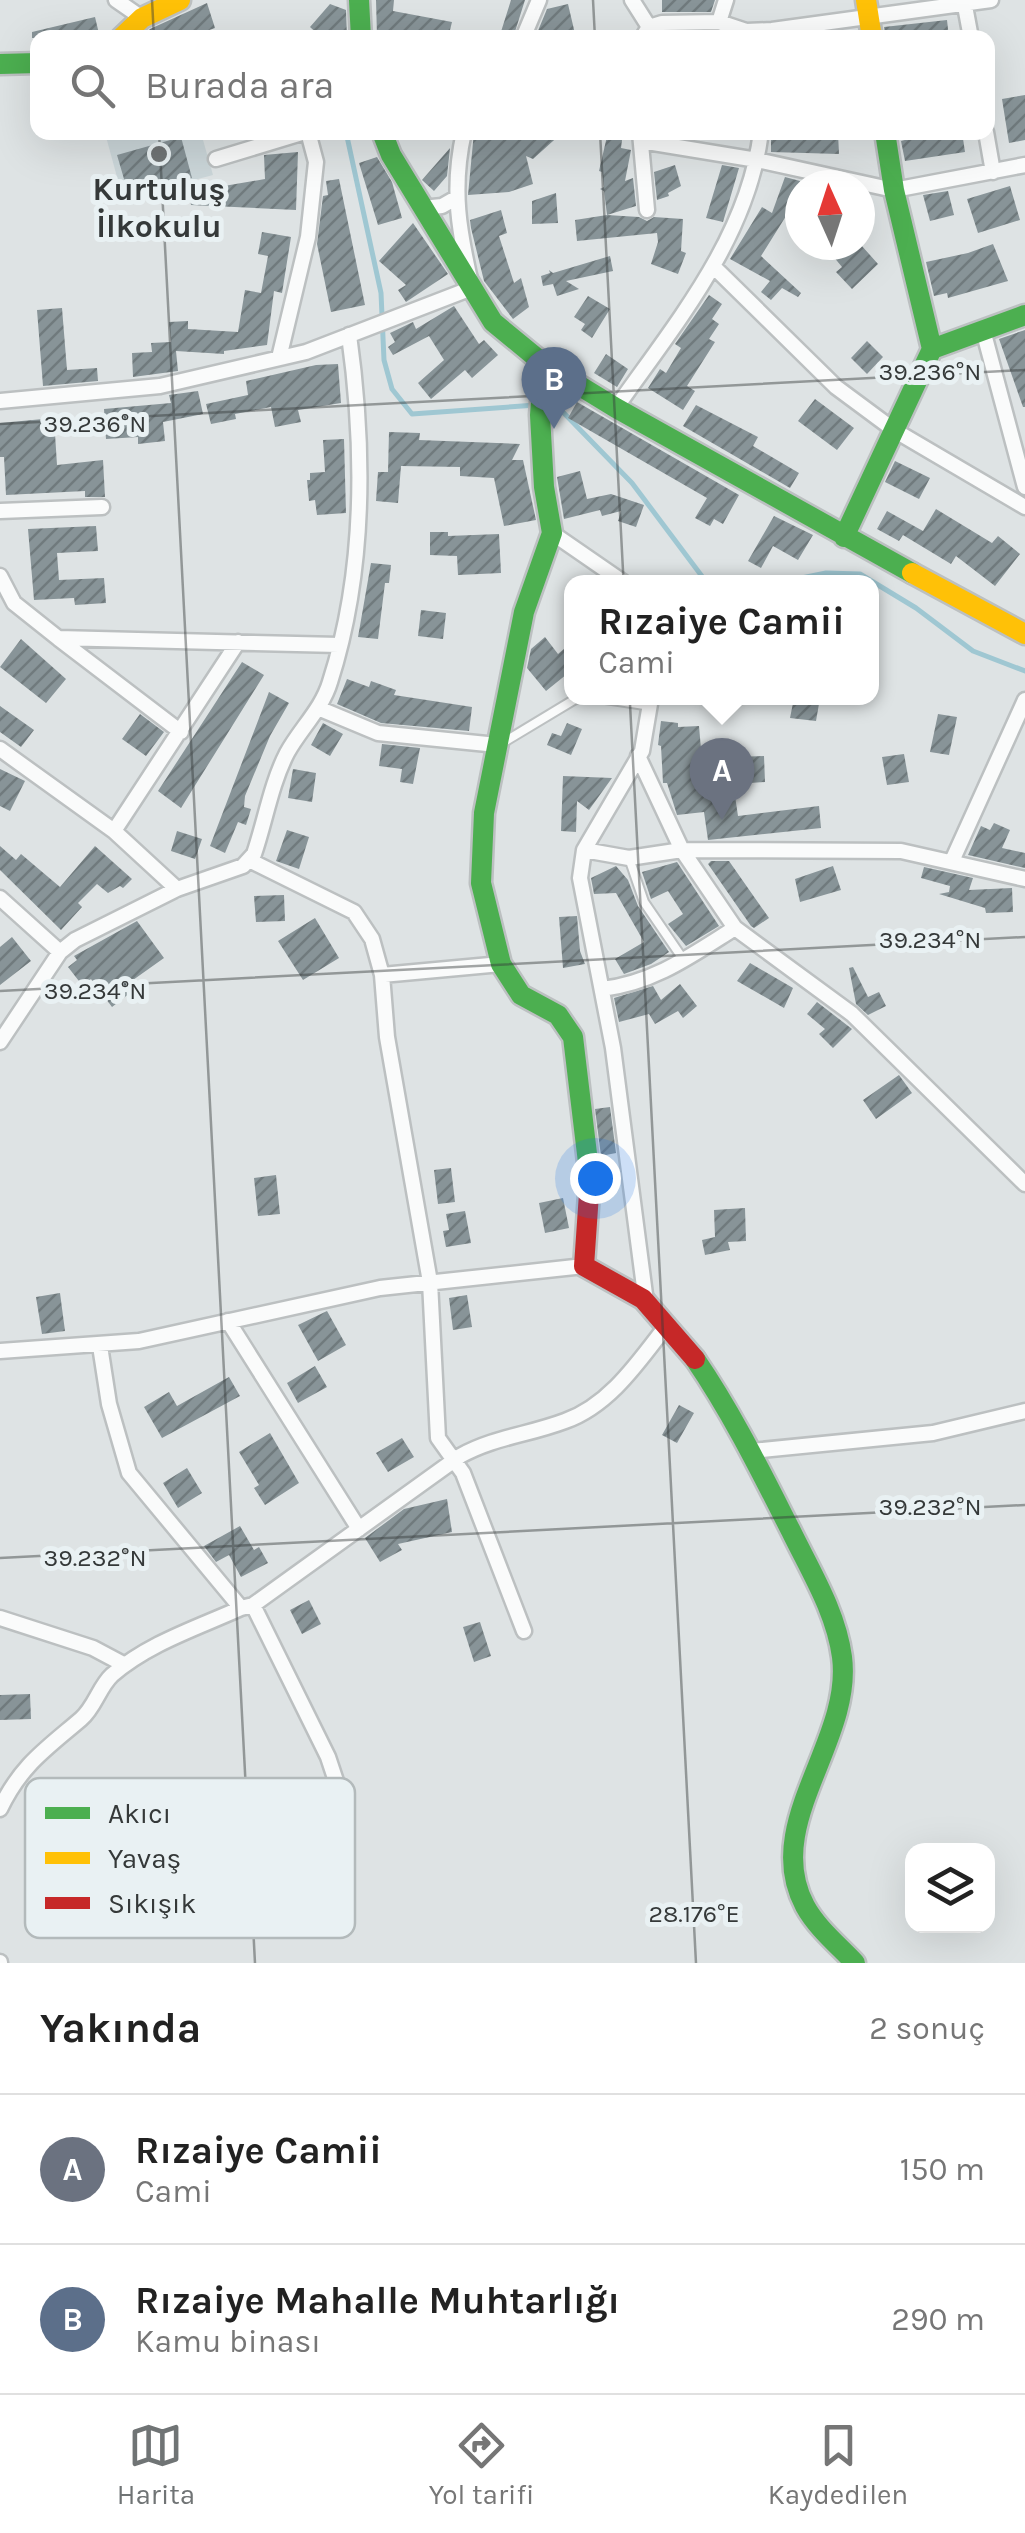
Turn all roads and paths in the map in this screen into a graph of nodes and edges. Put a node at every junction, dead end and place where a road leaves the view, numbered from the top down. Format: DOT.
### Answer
graph roads {
  1 [pos="116,0"];
  2 [pos="180,0"];
  3 [pos="359,0"];
  4 [pos="540,0"];
  5 [pos="632,0"];
  6 [pos="726,0"];
  7 [pos="991,0"];
  8 [pos="965,6"];
  9 [pos="868,8"];
  10 [pos="142,18"];
  11 [pos="719,22"];
  12 [pos="129,30"];
  13 [pos="361,30"];
  14 [pos="527,30"];
  15 [pos="647,30"];
  16 [pos="654,30"];
  17 [pos="743,30"];
  18 [pos="786,30"];
  19 [pos="969,30"];
  20 [pos="30,62"];
  21 [pos="0,64"];
  22 [pos="279,140"];
  23 [pos="309,140"];
  24 [pos="385,140"];
  25 [pos="462,140"];
  26 [pos="640,140"];
  27 [pos="660,140"];
  28 [pos="760,140"];
  29 [pos="887,140"];
  30 [pos="987,140"];
  31 [pos="216,159"];
  32 [pos="757,160"];
  33 [pos="1025,165"];
  34 [pos="993,172"];
  35 [pos="894,190"];
  36 [pos="456,198"];
  37 [pos="422,208"];
  38 [pos="647,210"];
  39 [pos="715,268"];
  40 [pos="472,288"];
  41 [pos="1025,315"];
  42 [pos="984,330"];
  43 [pos="349,335"];
  44 [pos="932,349"];
  45 [pos="279,358"];
  46 [pos="544,364"];
  47 [pos="0,401"];
  48 [pos="616,408"];
  49 [pos="894,430"];
  50 [pos="1020,447"];
  51 [pos="1025,487"];
  52 [pos="102,507"];
  53 [pos="1025,507"];
  54 [pos="0,510"];
  55 [pos="552,533"];
  56 [pos="844,537"];
  57 [pos="613,575"];
  58 [pos="0,576"];
  59 [pos="1025,634"];
  60 [pos="58,638"];
  61 [pos="238,642"];
  62 [pos="339,644"];
  63 [pos="1025,700"];
  64 [pos="565,705"];
  65 [pos="650,705"];
  66 [pos="318,708"];
  67 [pos="181,732"];
  68 [pos="497,745"];
  69 [pos="0,748"];
  70 [pos="638,756"];
  71 [pos="114,831"];
  72 [pos="584,850"];
  73 [pos="682,850"];
  74 [pos="629,858"];
  75 [pos="250,860"];
  76 [pos="952,861"];
  77 [pos="1025,879"];
  78 [pos="178,888"];
  79 [pos="0,898"];
  80 [pos="736,928"];
  81 [pos="60,952"];
  82 [pos="684,960"];
  83 [pos="501,964"];
  84 [pos="382,975"];
  85 [pos="602,988"];
  86 [pos="0,1042"];
  87 [pos="1025,1184"];
  88 [pos="584,1266"];
  89 [pos="430,1282"];
  90 [pos="646,1302"];
  91 [pos="228,1322"];
  92 [pos="667,1324"];
  93 [pos="100,1346"];
  94 [pos="0,1351"];
  95 [pos="1025,1410"];
  96 [pos="751,1450"];
  97 [pos="454,1460"];
  98 [pos="359,1529"];
  99 [pos="247,1607"];
  100 [pos="0,1618"];
  101 [pos="524,1631"];
  102 [pos="125,1665"];
  103 [pos="335,1778"];
  104 [pos="0,1809"];
  105 [pos="855,1963"];
  1 -- 10 [label="street"];
  2 -- 10 [label="street"];
  3 -- 13 [label="street"];
  4 -- 14 [label="street"];
  5 -- 15 [label="street"];
  6 -- 11 [label="street"];
  7 -- 8 [label="street"];
  8 -- 9 [label="street"];
  8 -- 19 [label="street"];
  9 -- 18 [label="street"];
  10 -- 12 [label="street"];
  11 -- 16 [label="street"];
  11 -- 17 [label="street"];
  20 -- 21 [label="street"];
  22 -- 31 [label="street"];
  23 -- 45 [label="street"];
  24 -- 37 [label="street"];
  25 -- 36 [label="street"];
  26 -- 38 [label="street"];
  27 -- 32 [label="street"];
  28 -- 32 [label="street"];
  29 -- 35 [label="street"];
  30 -- 34 [label="street"];
  32 -- 35 [label="street"];
  32 -- 39 [label="street"];
  33 -- 34 [label="street"];
  34 -- 35 [label="street"];
  35 -- 44 [label="street"];
  36 -- 37 [label="street"];
  36 -- 40 [label="street"];
  37 -- 40 [label="street"];
  39 -- 48 [label="street"];
  39 -- 49 [label="street"];
  40 -- 43 [label="street"];
  40 -- 46 [label="street"];
  41 -- 42 [label="street"];
  42 -- 44 [label="street"];
  42 -- 50 [label="street"];
  43 -- 45 [label="street"];
  43 -- 62 [label="street"];
  44 -- 49 [label="street"];
  45 -- 47 [label="street"];
  46 -- 48 [label="street"];
  46 -- 55 [label="street"];
  48 -- 56 [label="street"];
  49 -- 53 [label="street"];
  49 -- 56 [label="street"];
  50 -- 51 [label="street"];
  52 -- 54 [label="street"];
  55 -- 57 [label="street"];
  55 -- 68 [label="street"];
  56 -- 59 [label="street"];
  58 -- 60 [label="street"];
  60 -- 61 [label="street"];
  60 -- 67 [label="street"];
  61 -- 62 [label="street"];
  61 -- 67 [label="street"];
  62 -- 66 [label="street"];
  63 -- 76 [label="street"];
  64 -- 68 [label="lane"];
  65 -- 70 [label="street"];
  66 -- 68 [label="street"];
  66 -- 75 [label="street"];
  67 -- 71 [label="street"];
  68 -- 83 [label="street"];
  69 -- 71 [label="street"];
  70 -- 72 [label="street"];
  70 -- 73 [label="street"];
  71 -- 78 [label="street"];
  72 -- 74 [label="street"];
  72 -- 85 [label="street"];
  73 -- 74 [label="street"];
  73 -- 76 [label="street"];
  73 -- 80 [label="street"];
  74 -- 82 [label="lane"];
  75 -- 78 [label="street"];
  75 -- 84 [label="street"];
  76 -- 77 [label="street"];
  78 -- 81 [label="street"];
  79 -- 81 [label="street"];
  80 -- 82 [label="street"];
  80 -- 87 [label="street"];
  81 -- 86 [label="street"];
  82 -- 85 [label="street"];
  83 -- 84 [label="street"];
  83 -- 88 [label="street"];
  84 -- 89 [label="street"];
  85 -- 90 [label="street"];
  88 -- 89 [label="street"];
  88 -- 90 [label="street"];
  89 -- 91 [label="street"];
  89 -- 97 [label="street"];
  90 -- 92 [label="street"];
  91 -- 93 [label="street"];
  91 -- 98 [label="street"];
  92 -- 96 [label="street"];
  92 -- 97 [label="street"];
  93 -- 94 [label="street"];
  93 -- 99 [label="street"];
  95 -- 96 [label="street"];
  96 -- 105 [label="street"];
  97 -- 98 [label="street"];
  97 -- 101 [label="street"];
  98 -- 99 [label="street"];
  99 -- 102 [label="street"];
  99 -- 103 [label="street"];
  100 -- 102 [label="street"];
  102 -- 104 [label="street"];
}
